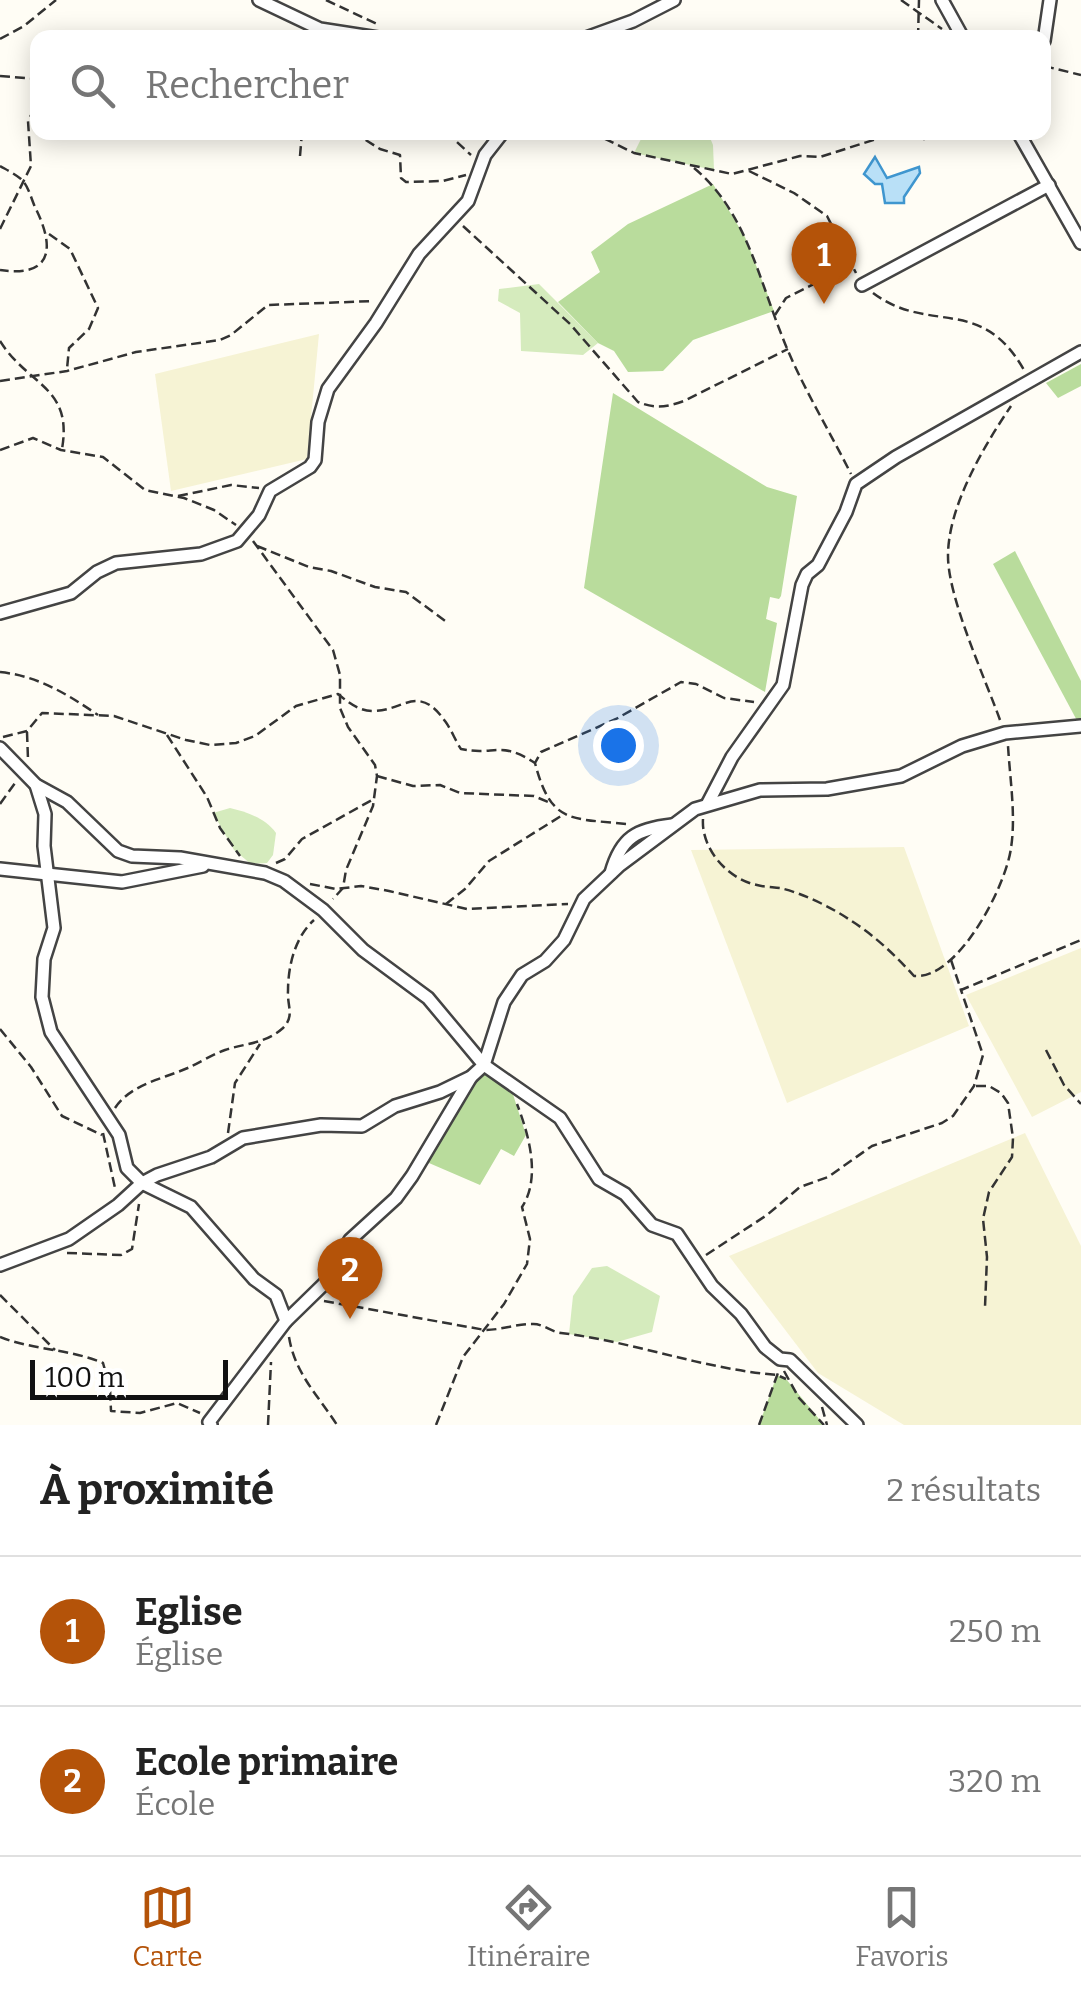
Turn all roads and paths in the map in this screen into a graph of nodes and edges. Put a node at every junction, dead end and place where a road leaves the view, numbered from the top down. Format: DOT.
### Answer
graph roads {
  1 [pos="259,0"];
  2 [pos="326,0"];
  3 [pos="674,0"];
  4 [pos="901,0"];
  5 [pos="919,0"];
  6 [pos="942,0"];
  7 [pos="1050,0"];
  8 [pos="53,1"];
  9 [pos="918,16"];
  10 [pos="326,30"];
  11 [pos="385,30"];
  12 [pos="608,30"];
  13 [pos="918,30"];
  14 [pos="944,30"];
  15 [pos="959,30"];
  16 [pos="1046,30"];
  17 [pos="0,39"];
  18 [pos="1051,68"];
  19 [pos="1081,75"];
  20 [pos="0,76"];
  21 [pos="30,78"];
  22 [pos="30,118"];
  23 [pos="301,140"];
  24 [pos="366,140"];
  25 [pos="454,140"];
  26 [pos="498,140"];
  27 [pos="607,140"];
  28 [pos="873,140"];
  29 [pos="1025,140"];
  30 [pos="300,156"];
  31 [pos="0,166"];
  32 [pos="692,166"];
  33 [pos="480,168"];
  34 [pos="24,181"];
  35 [pos="1048,185"];
  36 [pos="453,218"];
  37 [pos="0,229"];
  38 [pos="49,234"];
  39 [pos="1081,243"];
  40 [pos="852,265"];
  41 [pos="0,270"];
  42 [pos="862,285"];
  43 [pos="390,300"];
  44 [pos="775,316"];
  45 [pos="0,341"];
  46 [pos="788,350"];
  47 [pos="1081,352"];
  48 [pos="67,371"];
  49 [pos="33,376"];
  50 [pos="0,381"];
  51 [pos="0,450"];
  52 [pos="62,450"];
  53 [pos="856,484"];
  54 [pos="270,491"];
  55 [pos="176,496"];
  56 [pos="245,532"];
  57 [pos="257,546"];
  58 [pos="0,613"];
  59 [pos="448,623"];
  60 [pos="0,672"];
  61 [pos="338,694"];
  62 [pos="770,701"];
  63 [pos="100,716"];
  64 [pos="1081,726"];
  65 [pos="166,734"];
  66 [pos="0,738"];
  67 [pos="0,748"];
  68 [pos="535,763"];
  69 [pos="377,776"];
  70 [pos="36,785"];
  71 [pos="374,799"];
  72 [pos="550,803"];
  73 [pos="708,803"];
  74 [pos="562,816"];
  75 [pos="672,825"];
  76 [pos="646,828"];
  77 [pos="212,865"];
  78 [pos="0,869"];
  79 [pos="258,871"];
  80 [pos="50,876"];
  81 [pos="610,876"];
  82 [pos="284,882"];
  83 [pos="343,888"];
  84 [pos="584,898"];
  85 [pos="446,904"];
  86 [pos="323,910"];
  87 [pos="1081,940"];
  88 [pos="950,960"];
  89 [pos="961,990"];
  90 [pos="0,1029"];
  91 [pos="260,1042"];
  92 [pos="1046,1050"];
  93 [pos="484,1065"];
  94 [pos="470,1077"];
  95 [pos="510,1085"];
  96 [pos="974,1086"];
  97 [pos="1081,1104"];
  98 [pos="108,1119"];
  99 [pos="103,1136"];
  100 [pos="221,1149"];
  101 [pos="142,1183"];
  102 [pos="118,1205"];
  103 [pos="42,1248"];
  104 [pos="696,1260"];
  105 [pos="0,1264"];
  106 [pos="0,1295"];
  107 [pos="312,1298"];
  108 [pos="985,1308"];
  109 [pos="286,1321"];
  110 [pos="485,1330"];
  111 [pos="0,1336"];
  112 [pos="56,1352"];
  113 [pos="777,1375"];
  114 [pos="786,1380"];
  115 [pos="268,1388"];
  116 [pos="210,1423"];
  117 [pos="268,1425"];
  118 [pos="337,1425"];
  119 [pos="436,1425"];
  120 [pos="759,1425"];
  121 [pos="824,1425"];
  122 [pos="858,1425"];
  1 -- 10 [label="street"];
  2 -- 11 [label="path"];
  3 -- 12 [label="street"];
  4 -- 9 [label="path"];
  5 -- 9 [label="path"];
  6 -- 15 [label="street"];
  7 -- 16 [label="street"];
  8 -- 17 [label="path"];
  9 -- 13 [label="path"];
  9 -- 14 [label="path"];
  18 -- 19 [label="path"];
  20 -- 21 [label="path"];
  22 -- 34 [label="path"];
  23 -- 30 [label="path"];
  24 -- 33 [label="path"];
  25 -- 33 [label="path"];
  26 -- 33 [label="street"];
  27 -- 32 [label="path"];
  28 -- 32 [label="path"];
  29 -- 35 [label="street"];
  31 -- 34 [label="path"];
  32 -- 44 [label="path"];
  33 -- 36 [label="street"];
  34 -- 37 [label="path"];
  34 -- 38 [label="path"];
  35 -- 39 [label="street"];
  35 -- 42 [label="street"];
  36 -- 43 [label="street"];
  36 -- 46 [label="path"];
  38 -- 41 [label="path"];
  38 -- 48 [label="path"];
  40 -- 44 [label="path"];
  43 -- 48 [label="path"];
  43 -- 54 [label="street"];
  44 -- 46 [label="path"];
  45 -- 49 [label="path"];
  46 -- 53 [label="path"];
  47 -- 53 [label="street"];
  48 -- 49 [label="path"];
  49 -- 50 [label="path"];
  49 -- 52 [label="path"];
  51 -- 52 [label="path"];
  52 -- 55 [label="path"];
  53 -- 62 [label="street"];
  54 -- 55 [label="path"];
  54 -- 56 [label="street"];
  55 -- 56 [label="path"];
  56 -- 57 [label="path"];
  56 -- 58 [label="street"];
  57 -- 59 [label="path"];
  57 -- 61 [label="path"];
  60 -- 63 [label="path"];
  61 -- 65 [label="path"];
  61 -- 68 [label="path"];
  61 -- 69 [label="path"];
  62 -- 68 [label="path"];
  62 -- 73 [label="street"];
  63 -- 65 [label="path"];
  63 -- 66 [label="path"];
  64 -- 73 [label="street"];
  65 -- 79 [label="path"];
  67 -- 70 [label="street"];
  68 -- 72 [label="path"];
  69 -- 71 [label="path"];
  69 -- 72 [label="path"];
  70 -- 77 [label="street"];
  70 -- 80 [label="street"];
  71 -- 79 [label="path"];
  71 -- 83 [label="path"];
  72 -- 74 [label="path"];
  73 -- 75 [label="street"];
  74 -- 76 [label="path"];
  74 -- 85 [label="path"];
  75 -- 76 [label="street"];
  75 -- 81 [label="street"];
  76 -- 81 [label="street"];
  77 -- 79 [label="street"];
  77 -- 80 [label="street"];
  78 -- 80 [label="street"];
  79 -- 82 [label="street"];
  80 -- 98 [label="street"];
  81 -- 84 [label="street"];
  82 -- 83 [label="path"];
  82 -- 86 [label="street"];
  83 -- 85 [label="path"];
  83 -- 86 [label="path"];
  84 -- 85 [label="path"];
  84 -- 93 [label="street"];
  86 -- 91 [label="path"];
  86 -- 93 [label="street"];
  87 -- 89 [label="path"];
  88 -- 89 [label="path"];
  89 -- 96 [label="path"];
  90 -- 99 [label="path"];
  91 -- 98 [label="path"];
  91 -- 100 [label="path"];
  92 -- 97 [label="path"];
  93 -- 94 [label="street"];
  93 -- 95 [label="street"];
  94 -- 100 [label="street"];
  94 -- 107 [label="street"];
  95 -- 104 [label="street"];
  95 -- 110 [label="path"];
  96 -- 104 [label="path"];
  96 -- 108 [label="path"];
  98 -- 99 [label="path"];
  98 -- 101 [label="street"];
  99 -- 102 [label="path"];
  100 -- 101 [label="street"];
  101 -- 102 [label="street"];
  101 -- 103 [label="path"];
  101 -- 109 [label="street"];
  102 -- 103 [label="street"];
  103 -- 105 [label="street"];
  104 -- 122 [label="street"];
  106 -- 112 [label="path"];
  107 -- 109 [label="street"];
  107 -- 110 [label="path"];
  109 -- 116 [label="street"];
  109 -- 118 [label="path"];
  110 -- 113 [label="path"];
  110 -- 119 [label="path"];
  111 -- 112 [label="path"];
  112 -- 116 [label="path"];
  113 -- 114 [label="path"];
  113 -- 114 [label="path"];
  113 -- 120 [label="path"];
  114 -- 121 [label="path"];
  115 -- 117 [label="path"];
}
